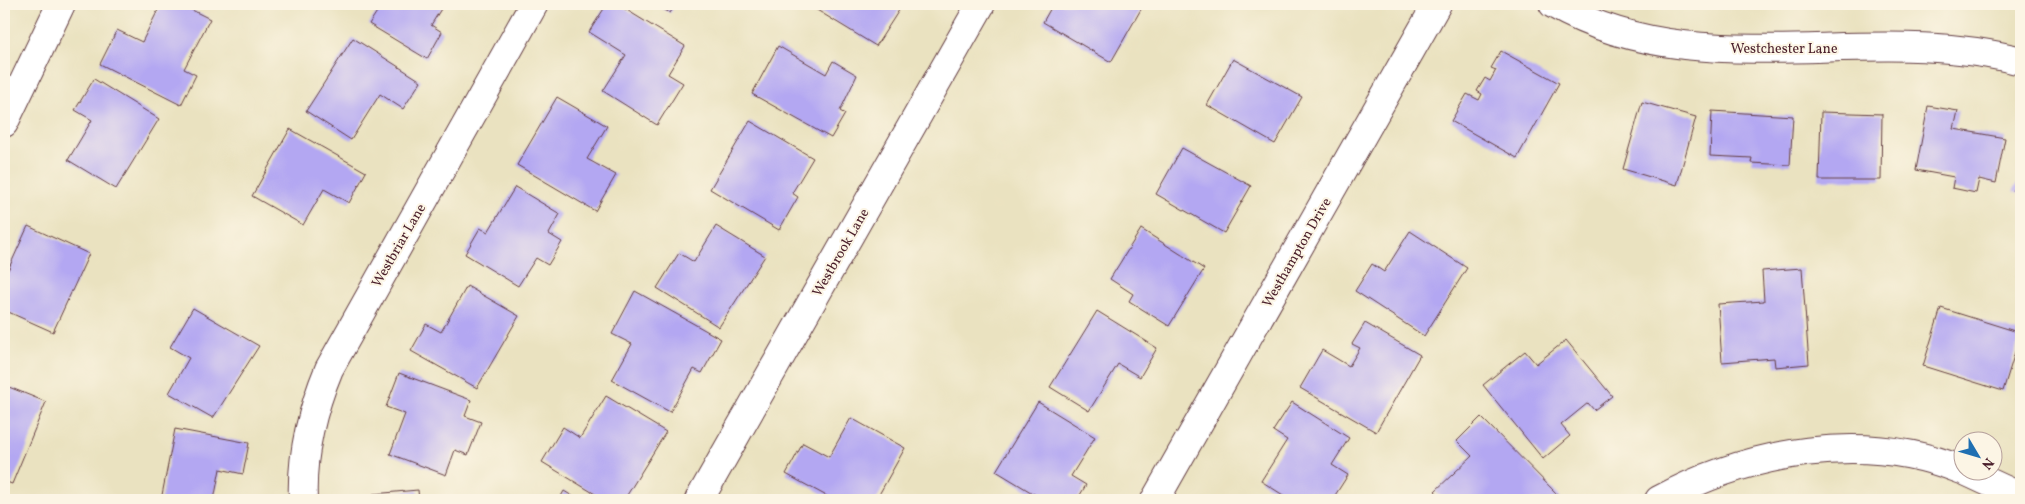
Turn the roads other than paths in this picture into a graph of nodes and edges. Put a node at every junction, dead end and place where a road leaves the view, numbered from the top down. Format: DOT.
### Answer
graph roads {
  1 [pos="61,4"];
  2 [pos="534,4"];
  3 [pos="981,4"];
  4 [pos="1437,4"];
  5 [pos="1553,4"];
  6 [pos="2021,60"];
  7 [pos="4,123"];
  8 [pos="1952,467"];
  9 [pos="1989,482"];
  10 [pos="2021,497"];
  11 [pos="303,500"];
  12 [pos="699,500"];
  13 [pos="1156,500"];
  14 [pos="1660,500"];
  1 -- 7 [label="street"];
  2 -- 11 [label="street, Westbriar Lane"];
  3 -- 12 [label="street, Westbrook Lane"];
  4 -- 13 [label="street, Westhampton Drive"];
  5 -- 6 [label="street, Westchester Lane"];
  8 -- 14 [label="street"];
  9 -- 10 [label="street"];
}
